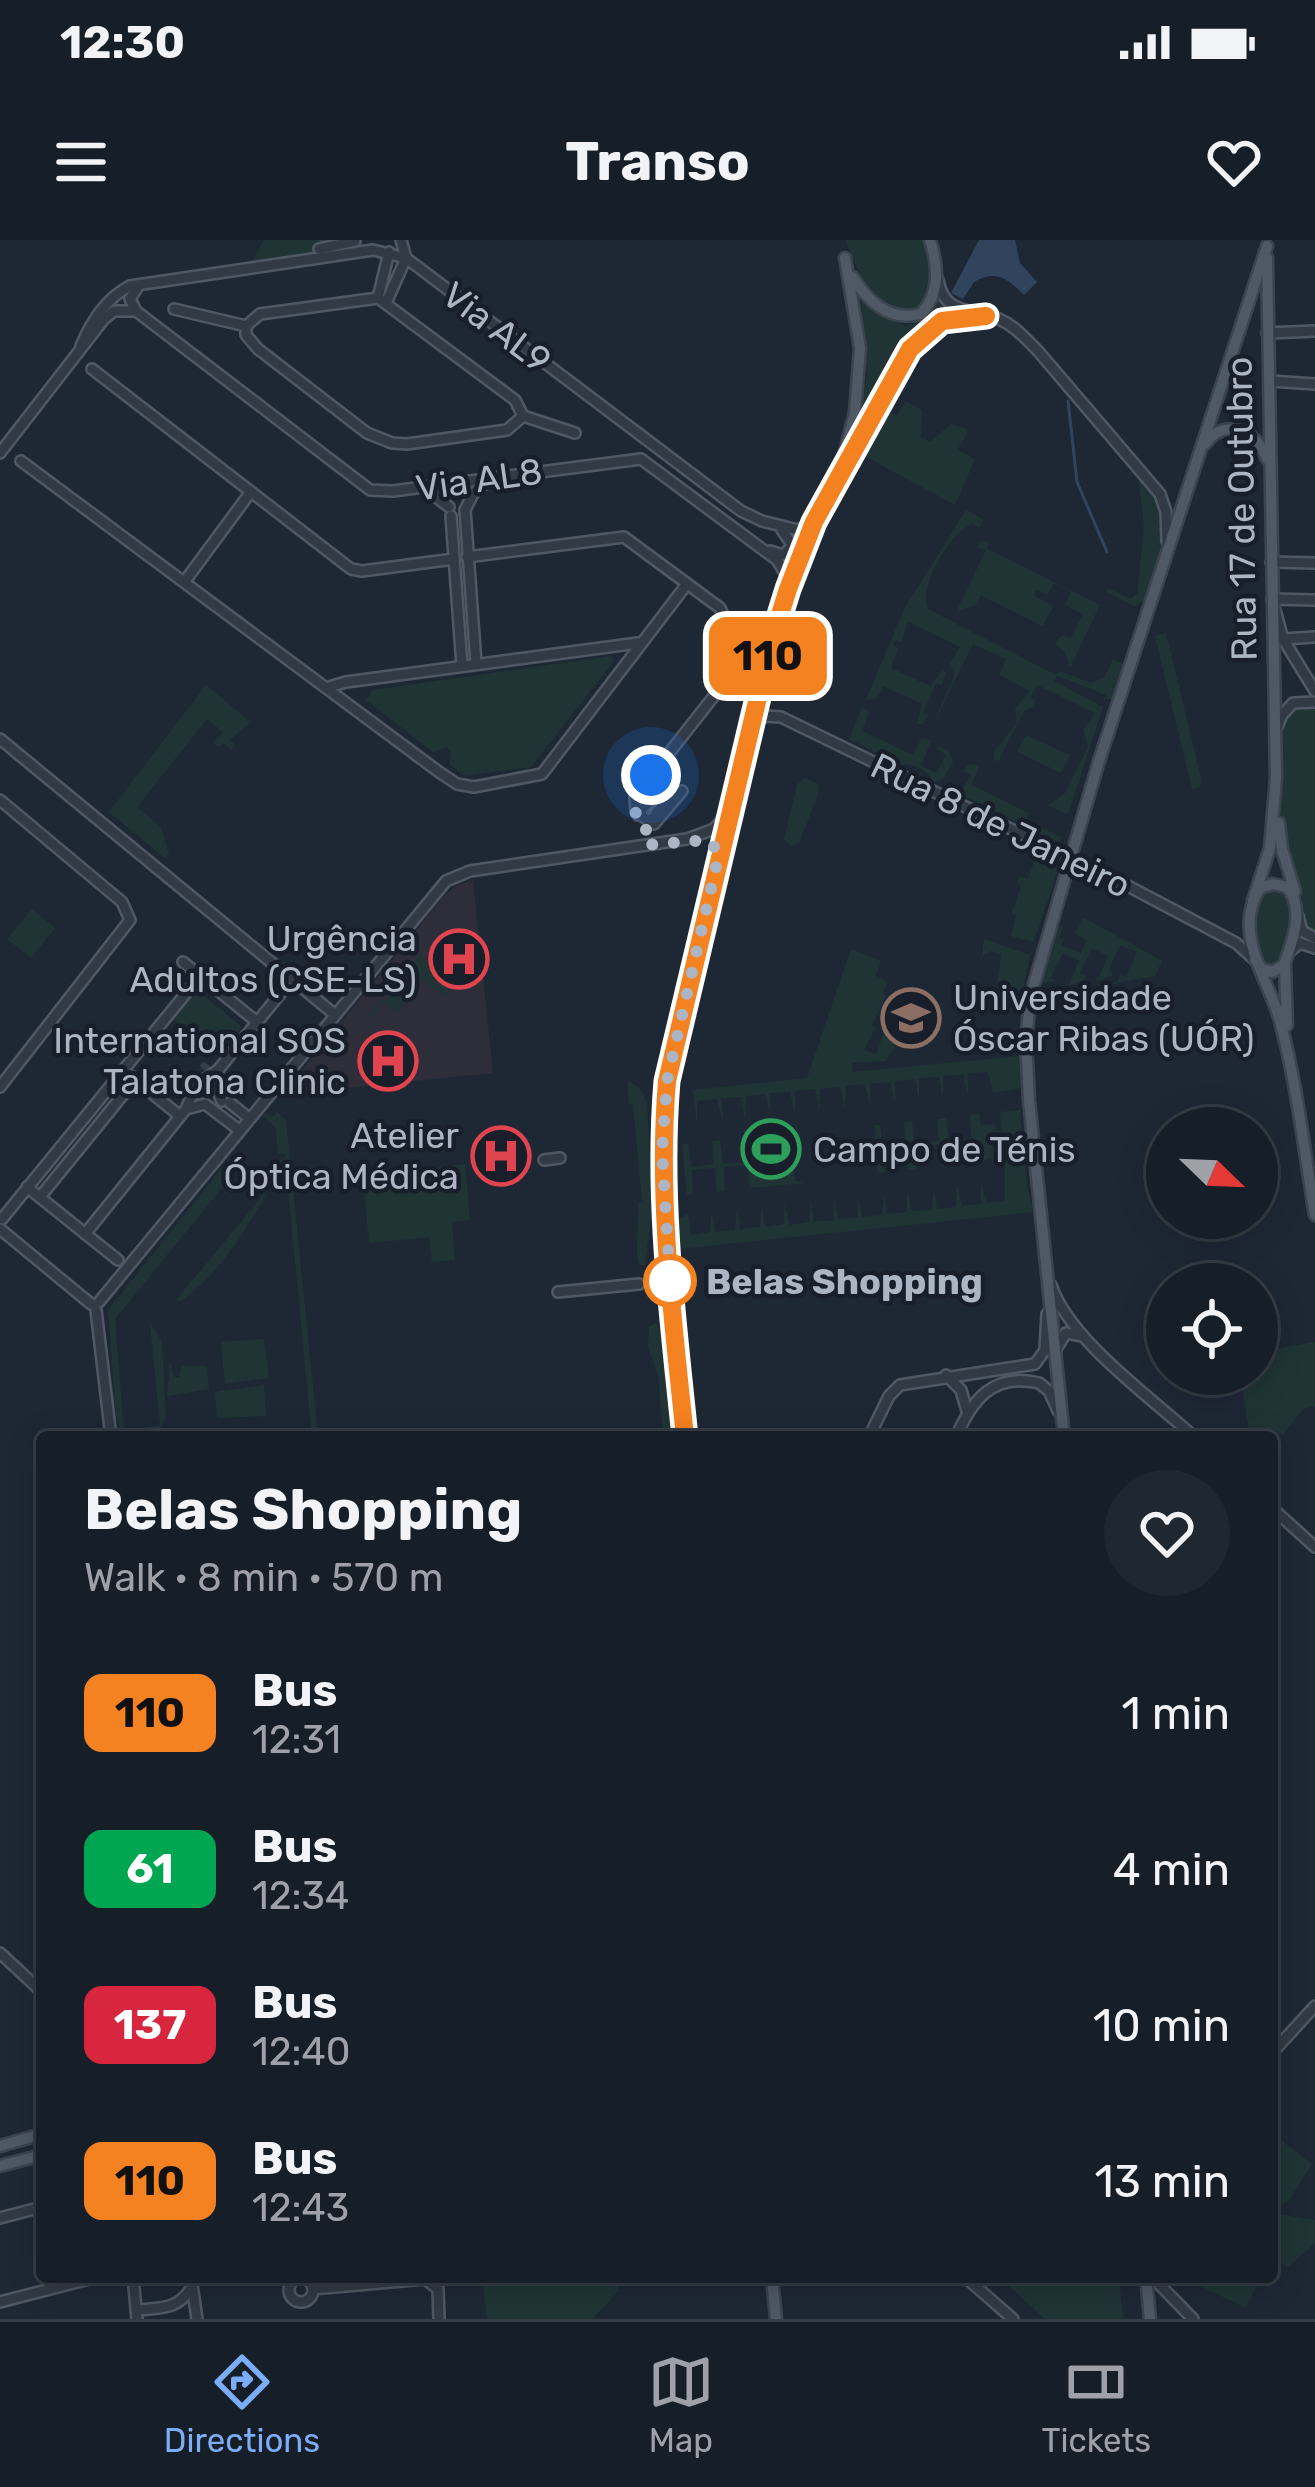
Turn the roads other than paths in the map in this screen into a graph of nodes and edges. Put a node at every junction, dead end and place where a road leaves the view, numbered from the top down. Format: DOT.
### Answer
graph roads {
  1 [pos="354,240"];
  2 [pos="401,240"];
  3 [pos="930,240"];
  4 [pos="1268,243"];
  5 [pos="318,250"];
  6 [pos="373,250"];
  7 [pos="389,252"];
  8 [pos="406,258"];
  9 [pos="936,266"];
  10 [pos="139,285"];
  11 [pos="382,300"];
  12 [pos="174,309"];
  13 [pos="136,311"];
  14 [pos="986,316"];
  15 [pos="246,326"];
  16 [pos="1315,331"];
  17 [pos="1268,333"];
  18 [pos="80,346"];
  19 [pos="92,369"];
  20 [pos="1269,381"];
  21 [pos="1315,384"];
  22 [pos="523,416"];
  23 [pos="574,433"];
  24 [pos="2,445"];
  25 [pos="659,448"];
  26 [pos="1196,457"];
  27 [pos="21,461"];
  28 [pos="650,464"];
  29 [pos="1270,467"];
  30 [pos="495,477"];
  31 [pos="421,488"];
  32 [pos="712,489"];
  33 [pos="250,493"];
  34 [pos="701,504"];
  35 [pos="817,517"];
  36 [pos="773,524"];
  37 [pos="760,546"];
  38 [pos="467,557"];
  39 [pos="454,559"];
  40 [pos="1271,562"];
  41 [pos="1315,563"];
  42 [pos="1162,564"];
  43 [pos="185,581"];
  44 [pos="687,584"];
  45 [pos="469,586"];
  46 [pos="456,588"];
  47 [pos="788,589"];
  48 [pos="1272,599"];
  49 [pos="1315,600"];
  50 [pos="1315,637"];
  51 [pos="1283,639"];
  52 [pos="639,643"];
  53 [pos="476,664"];
  54 [pos="462,666"];
  55 [pos="328,687"];
  56 [pos="1315,691"];
  57 [pos="1315,702"];
  58 [pos="748,736"];
  59 [pos="1276,738"];
  60 [pos="0,739"];
  61 [pos="651,775"];
  62 [pos="1276,778"];
  63 [pos="0,800"];
  64 [pos="650,800"];
  65 [pos="732,804"];
  66 [pos="645,820"];
  67 [pos="687,839"];
  68 [pos="646,845"];
  69 [pos="718,858"];
  70 [pos="1070,858"];
  71 [pos="1253,900"];
  72 [pos="1297,910"];
  73 [pos="1315,938"];
  74 [pos="1315,948"];
  75 [pos="1287,957"];
  76 [pos="1255,960"];
  77 [pos="183,962"];
  78 [pos="200,976"];
  79 [pos="285,988"];
  80 [pos="334,1014"];
  81 [pos="257,1022"];
  82 [pos="1290,1064"];
  83 [pos="219,1068"];
  84 [pos="123,1070"];
  85 [pos="200,1079"];
  86 [pos="135,1080"];
  87 [pos="0,1087"];
  88 [pos="222,1097"];
  89 [pos="202,1103"];
  90 [pos="183,1113"];
  91 [pos="245,1123"];
  92 [pos="560,1158"];
  93 [pos="544,1160"];
  94 [pos="27,1187"];
  95 [pos="40,1197"];
  96 [pos="1315,1215"];
  97 [pos="1,1224"];
  98 [pos="85,1234"];
  99 [pos="118,1260"];
  100 [pos="1048,1275"];
  101 [pos="639,1284"];
  102 [pos="557,1292"];
  103 [pos="95,1305"];
  104 [pos="1091,1343"];
  105 [pos="1056,1349"];
  106 [pos="946,1375"];
  107 [pos="967,1411"];
  108 [pos="1063,1421"];
  109 [pos="110,1431"];
  110 [pos="684,1431"];
  111 [pos="872,1431"];
  112 [pos="959,1431"];
  113 [pos="1064,1431"];
  114 [pos="1187,1431"];
  115 [pos="1278,1513"];
  116 [pos="1315,1547"];
  117 [pos="0,1953"];
  118 [pos="36,1986"];
  119 [pos="1315,2006"];
  120 [pos="1278,2046"];
  121 [pos="36,2136"];
  122 [pos="0,2146"];
  123 [pos="36,2157"];
  124 [pos="0,2166"];
  125 [pos="36,2209"];
  126 [pos="0,2218"];
  127 [pos="74,2283"];
  128 [pos="134,2283"];
  129 [pos="191,2283"];
  130 [pos="191,2283"];
  131 [pos="292,2283"];
  132 [pos="308,2283"];
  133 [pos="380,2283"];
  134 [pos="430,2283"];
  135 [pos="773,2283"];
  136 [pos="972,2283"];
  137 [pos="1149,2283"];
  138 [pos="1155,2283"];
  139 [pos="313,2289"];
  140 [pos="0,2302"];
  141 [pos="302,2302"];
  142 [pos="174,2306"];
  143 [pos="137,2314"];
  144 [pos="196,2316"];
  145 [pos="1189,2316"];
  146 [pos="1150,2317"];
  147 [pos="175,2319"];
  148 [pos="304,2319"];
  149 [pos="440,2319"];
  150 [pos="776,2319"];
  151 [pos="1012,2319"];
  1 -- 5 [label="street"];
  1 -- 6 [label="street"];
  2 -- 8 [label="street"];
  3 -- 9 [label="main road"];
  4 -- 17 [label="main road, Rua 17 de Outubro"];
  4 -- 26 [label="main road"];
  5 -- 6 [label="street, Via AL9"];
  5 -- 10 [label="street, Via AL9"];
  6 -- 7 [label="street, Via AL9"];
  7 -- 8 [label="street, Via AL9"];
  7 -- 11 [label="street"];
  8 -- 11 [label="street"];
  8 -- 25 [label="street, Via AL9"];
  9 -- 14 [label="street"];
  9 -- 35 [label="main road"];
  10 -- 13 [label="street"];
  10 -- 18 [label="street"];
  11 -- 15 [label="street"];
  11 -- 22 [label="street"];
  12 -- 15 [label="street"];
  13 -- 18 [label="street"];
  13 -- 31 [label="street, Via AL8"];
  14 -- 35 [label="street"];
  14 -- 42 [label="street"];
  15 -- 22 [label="street"];
  16 -- 17 [label="street"];
  17 -- 20 [label="main road, Rua 17 de Outubro"];
  18 -- 24 [label="street"];
  19 -- 33 [label="street"];
  20 -- 21 [label="street"];
  20 -- 29 [label="main road, Rua 17 de Outubro"];
  22 -- 23 [label="street"];
  25 -- 28 [label="street"];
  25 -- 32 [label="street, Via AL9"];
  26 -- 29 [label="main road"];
  26 -- 42 [label="main road"];
  27 -- 43 [label="street"];
  28 -- 30 [label="street, Via AL8"];
  28 -- 34 [label="street"];
  29 -- 40 [label="main road, Rua 17 de Outubro"];
  30 -- 31 [label="street, Via AL8"];
  30 -- 38 [label="street"];
  31 -- 39 [label="street"];
  32 -- 34 [label="street"];
  32 -- 36 [label="street, Via AL9"];
  33 -- 39 [label="street"];
  33 -- 43 [label="street"];
  34 -- 37 [label="street"];
  35 -- 36 [label="street"];
  35 -- 47 [label="main road"];
  36 -- 37 [label="street"];
  37 -- 47 [label="street"];
  38 -- 44 [label="street"];
  38 -- 45 [label="street"];
  39 -- 46 [label="street"];
  40 -- 41 [label="street"];
  40 -- 48 [label="main road, Rua 17 de Outubro"];
  42 -- 70 [label="main road"];
  43 -- 55 [label="street"];
  44 -- 52 [label="street"];
  44 -- 61 [label="street"];
  45 -- 46 [label="street"];
  45 -- 53 [label="street"];
  46 -- 54 [label="street"];
  47 -- 58 [label="main road"];
  48 -- 49 [label="street"];
  48 -- 51 [label="street"];
  48 -- 59 [label="main road, Rua 17 de Outubro"];
  50 -- 51 [label="street"];
  51 -- 56 [label="street"];
  52 -- 53 [label="street"];
  52 -- 55 [label="street"];
  53 -- 54 [label="street"];
  54 -- 55 [label="street"];
  57 -- 59 [label="street"];
  58 -- 65 [label="main road"];
  58 -- 70 [label="street, Rua 8 de Janeiro"];
  59 -- 62 [label="main road, Rua 17 de Outubro"];
  60 -- 80 [label="street"];
  61 -- 66 [label="street"];
  61 -- 66 [label="street"];
  62 -- 71 [label="main road, Rua 17 de Outubro"];
  62 -- 72 [label="main road, Rua 17 de Outubro"];
  63 -- 87 [label="street"];
  64 -- 66 [label="street"];
  65 -- 67 [label="street"];
  65 -- 69 [label="main road"];
  66 -- 68 [label="street"];
  67 -- 68 [label="street"];
  67 -- 69 [label="street"];
  68 -- 80 [label="street"];
  69 -- 110 [label="main road"];
  70 -- 76 [label="street, Rua 8 de Janeiro"];
  70 -- 100 [label="main road"];
  71 -- 72 [label="main road"];
  71 -- 76 [label="main road, Rua 17 de Outubro"];
  72 -- 73 [label="street"];
  72 -- 75 [label="main road"];
  74 -- 75 [label="street"];
  75 -- 76 [label="main road"];
  75 -- 82 [label="main road"];
  76 -- 82 [label="main road"];
  77 -- 78 [label="street"];
  78 -- 81 [label="street"];
  78 -- 84 [label="street"];
  79 -- 81 [label="street"];
  80 -- 91 [label="street"];
  81 -- 83 [label="street"];
  82 -- 96 [label="main road"];
  83 -- 85 [label="street"];
  83 -- 85 [label="street"];
  83 -- 88 [label="street"];
  84 -- 86 [label="street"];
  84 -- 94 [label="street"];
  85 -- 88 [label="street"];
  85 -- 89 [label="street"];
  85 -- 90 [label="street"];
  86 -- 90 [label="street"];
  86 -- 95 [label="street"];
  88 -- 89 [label="street"];
  88 -- 91 [label="street"];
  89 -- 90 [label="street"];
  89 -- 91 [label="street"];
  90 -- 98 [label="street"];
  91 -- 103 [label="street"];
  92 -- 93 [label="street"];
  94 -- 95 [label="street"];
  94 -- 97 [label="street"];
  95 -- 98 [label="street"];
  97 -- 103 [label="street"];
  98 -- 99 [label="street"];
  100 -- 104 [label="street"];
  100 -- 105 [label="main road"];
  100 -- 106 [label="street"];
  101 -- 102 [label="street"];
  103 -- 109 [label="street"];
  104 -- 105 [label="street"];
  104 -- 114 [label="street"];
  105 -- 108 [label="main road"];
  106 -- 107 [label="street"];
  106 -- 111 [label="street"];
  107 -- 108 [label="street"];
  107 -- 112 [label="street"];
  108 -- 113 [label="main road"];
  115 -- 116 [label="street"];
  117 -- 118 [label="street"];
  119 -- 120 [label="street"];
  121 -- 122 [label="main road"];
  123 -- 124 [label="main road"];
  125 -- 126 [label="street"];
  127 -- 140 [label="street"];
  128 -- 143 [label="street"];
  129 -- 142 [label="street"];
  130 -- 144 [label="street"];
  131 -- 141 [label="street"];
  132 -- 139 [label="street"];
  133 -- 139 [label="street"];
  134 -- 149 [label="street"];
  135 -- 150 [label="main road"];
  136 -- 151 [label="street"];
  137 -- 146 [label="main road"];
  138 -- 145 [label="street"];
  139 -- 141 [label="street"];
  141 -- 148 [label="street"];
  142 -- 143 [label="street"];
  142 -- 147 [label="street"];
  145 -- 146 [label="street"];
}
